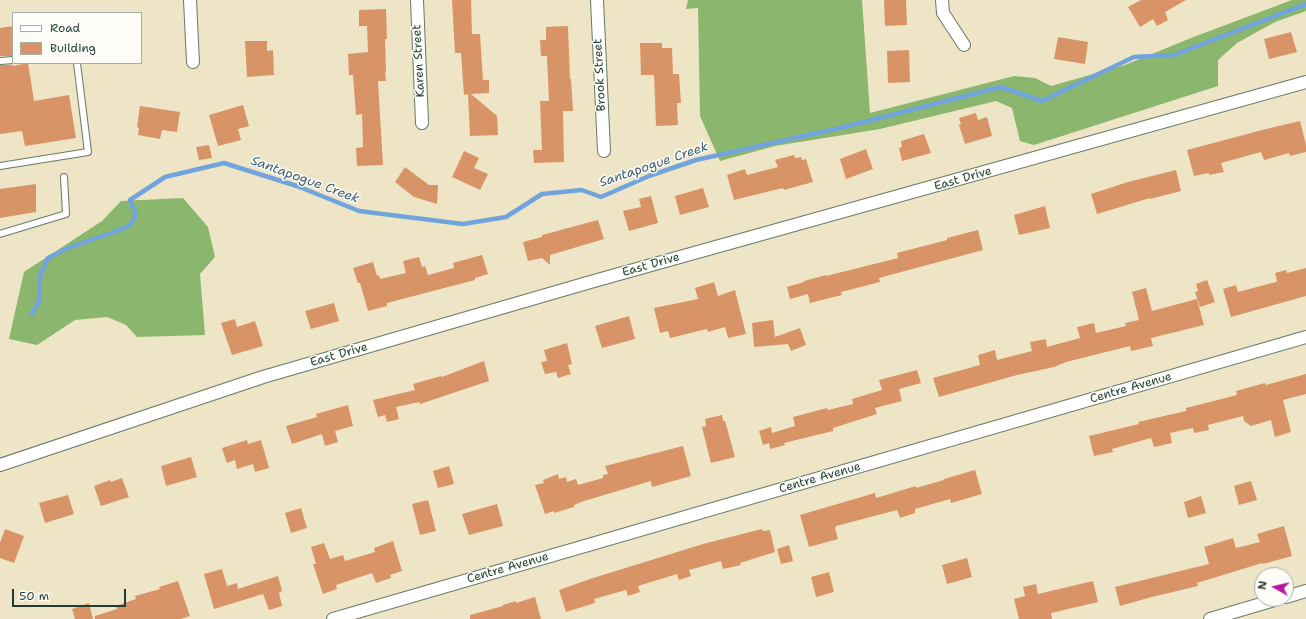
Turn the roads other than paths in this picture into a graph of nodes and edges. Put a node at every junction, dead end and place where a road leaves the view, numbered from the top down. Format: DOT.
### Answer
graph roads {
  1 [pos="190,0"];
  2 [pos="417,0"];
  3 [pos="597,0"];
  4 [pos="942,0"];
  5 [pos="964,45"];
  6 [pos="12,60"];
  7 [pos="0,61"];
  8 [pos="193,62"];
  9 [pos="77,64"];
  10 [pos="1306,82"];
  11 [pos="422,123"];
  12 [pos="604,151"];
  13 [pos="0,166"];
  14 [pos="64,177"];
  15 [pos="0,234"];
  16 [pos="1306,337"];
  17 [pos="0,464"];
  18 [pos="1306,591"];
  19 [pos="1294,595"];
  20 [pos="1254,606"];
  21 [pos="333,619"];
  22 [pos="1210,619"];
  1 -- 8 [label="street"];
  2 -- 11 [label="street, Karen Street"];
  3 -- 12 [label="street, Brook Street"];
  4 -- 5 [label="street"];
  6 -- 7 [label="lane"];
  9 -- 13 [label="lane"];
  10 -- 17 [label="street, East Drive"];
  14 -- 15 [label="lane"];
  16 -- 21 [label="street, Centre Avenue"];
  18 -- 19 [label="street"];
  20 -- 22 [label="street"];
}
